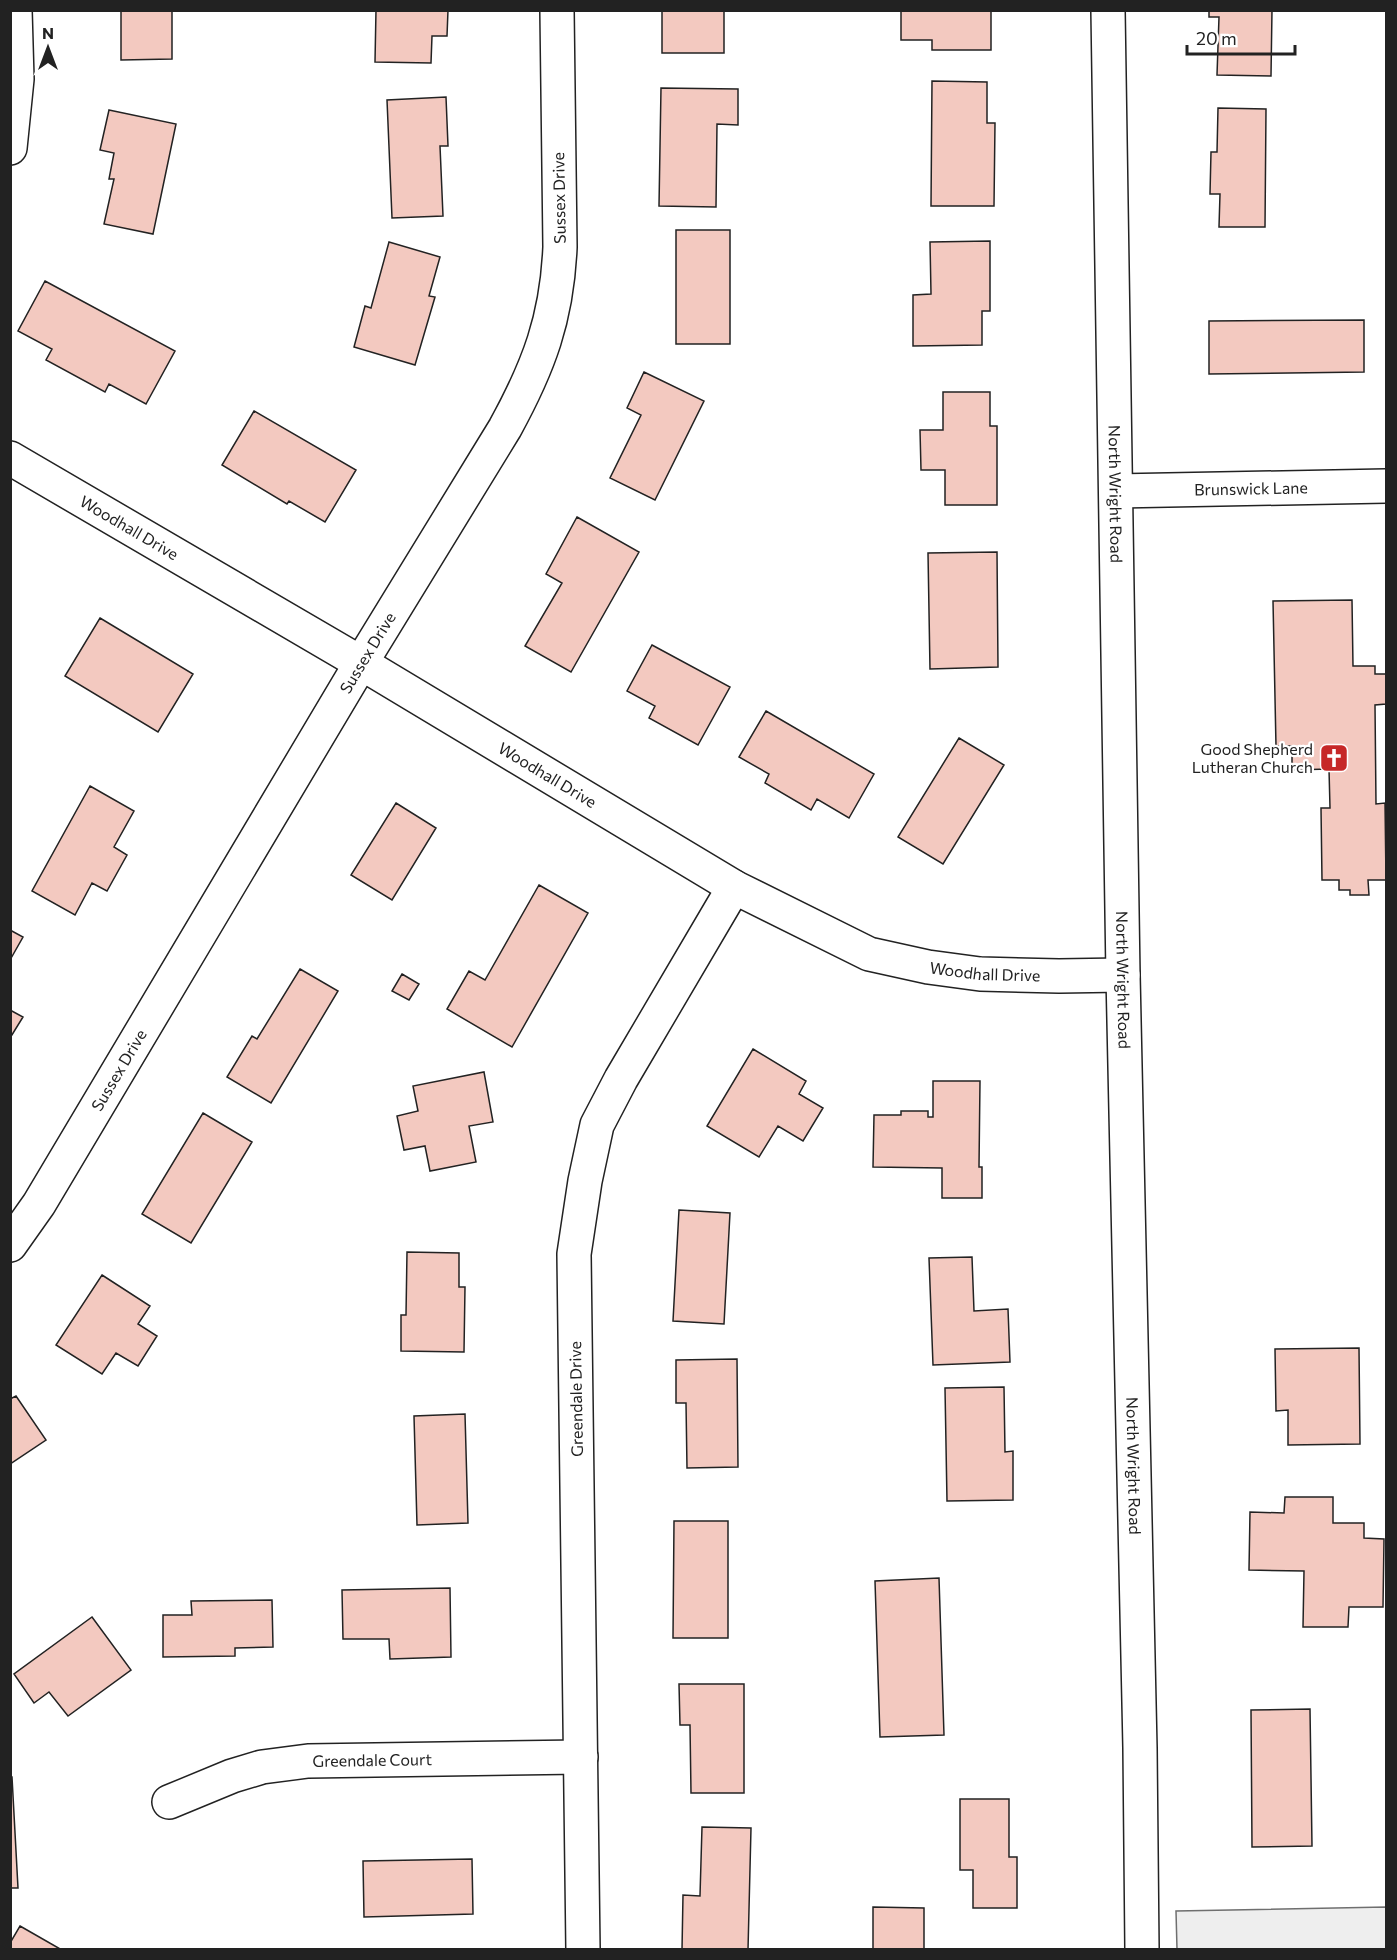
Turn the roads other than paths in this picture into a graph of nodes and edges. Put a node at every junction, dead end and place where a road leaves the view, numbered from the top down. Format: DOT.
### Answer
graph roads {
  1 [pos="15,10"];
  2 [pos="557,10"];
  3 [pos="1108,10"];
  4 [pos="10,148"];
  5 [pos="10,458"];
  6 [pos="1386,486"];
  7 [pos="1116,491"];
  8 [pos="361,663"];
  9 [pos="734,887"];
  10 [pos="1123,975"];
  11 [pos="10,1245"];
  12 [pos="580,1757"];
  13 [pos="169,1802"];
  14 [pos="583,1950"];
  15 [pos="1142,1950"];
  1 -- 4 [label="street"];
  2 -- 8 [label="street, Sussex Drive"];
  3 -- 7 [label="street, North Wright Road"];
  5 -- 8 [label="street, Woodhall Drive"];
  6 -- 7 [label="street, Brunswick Lane"];
  7 -- 10 [label="street, North Wright Road"];
  8 -- 9 [label="street, Woodhall Drive"];
  8 -- 11 [label="street, Sussex Drive"];
  9 -- 10 [label="street, Woodhall Drive"];
  9 -- 12 [label="street, Greendale Drive"];
  10 -- 15 [label="street, North Wright Road"];
  12 -- 13 [label="street, Greendale Court"];
  12 -- 14 [label="street, Greendale Drive"];
}
